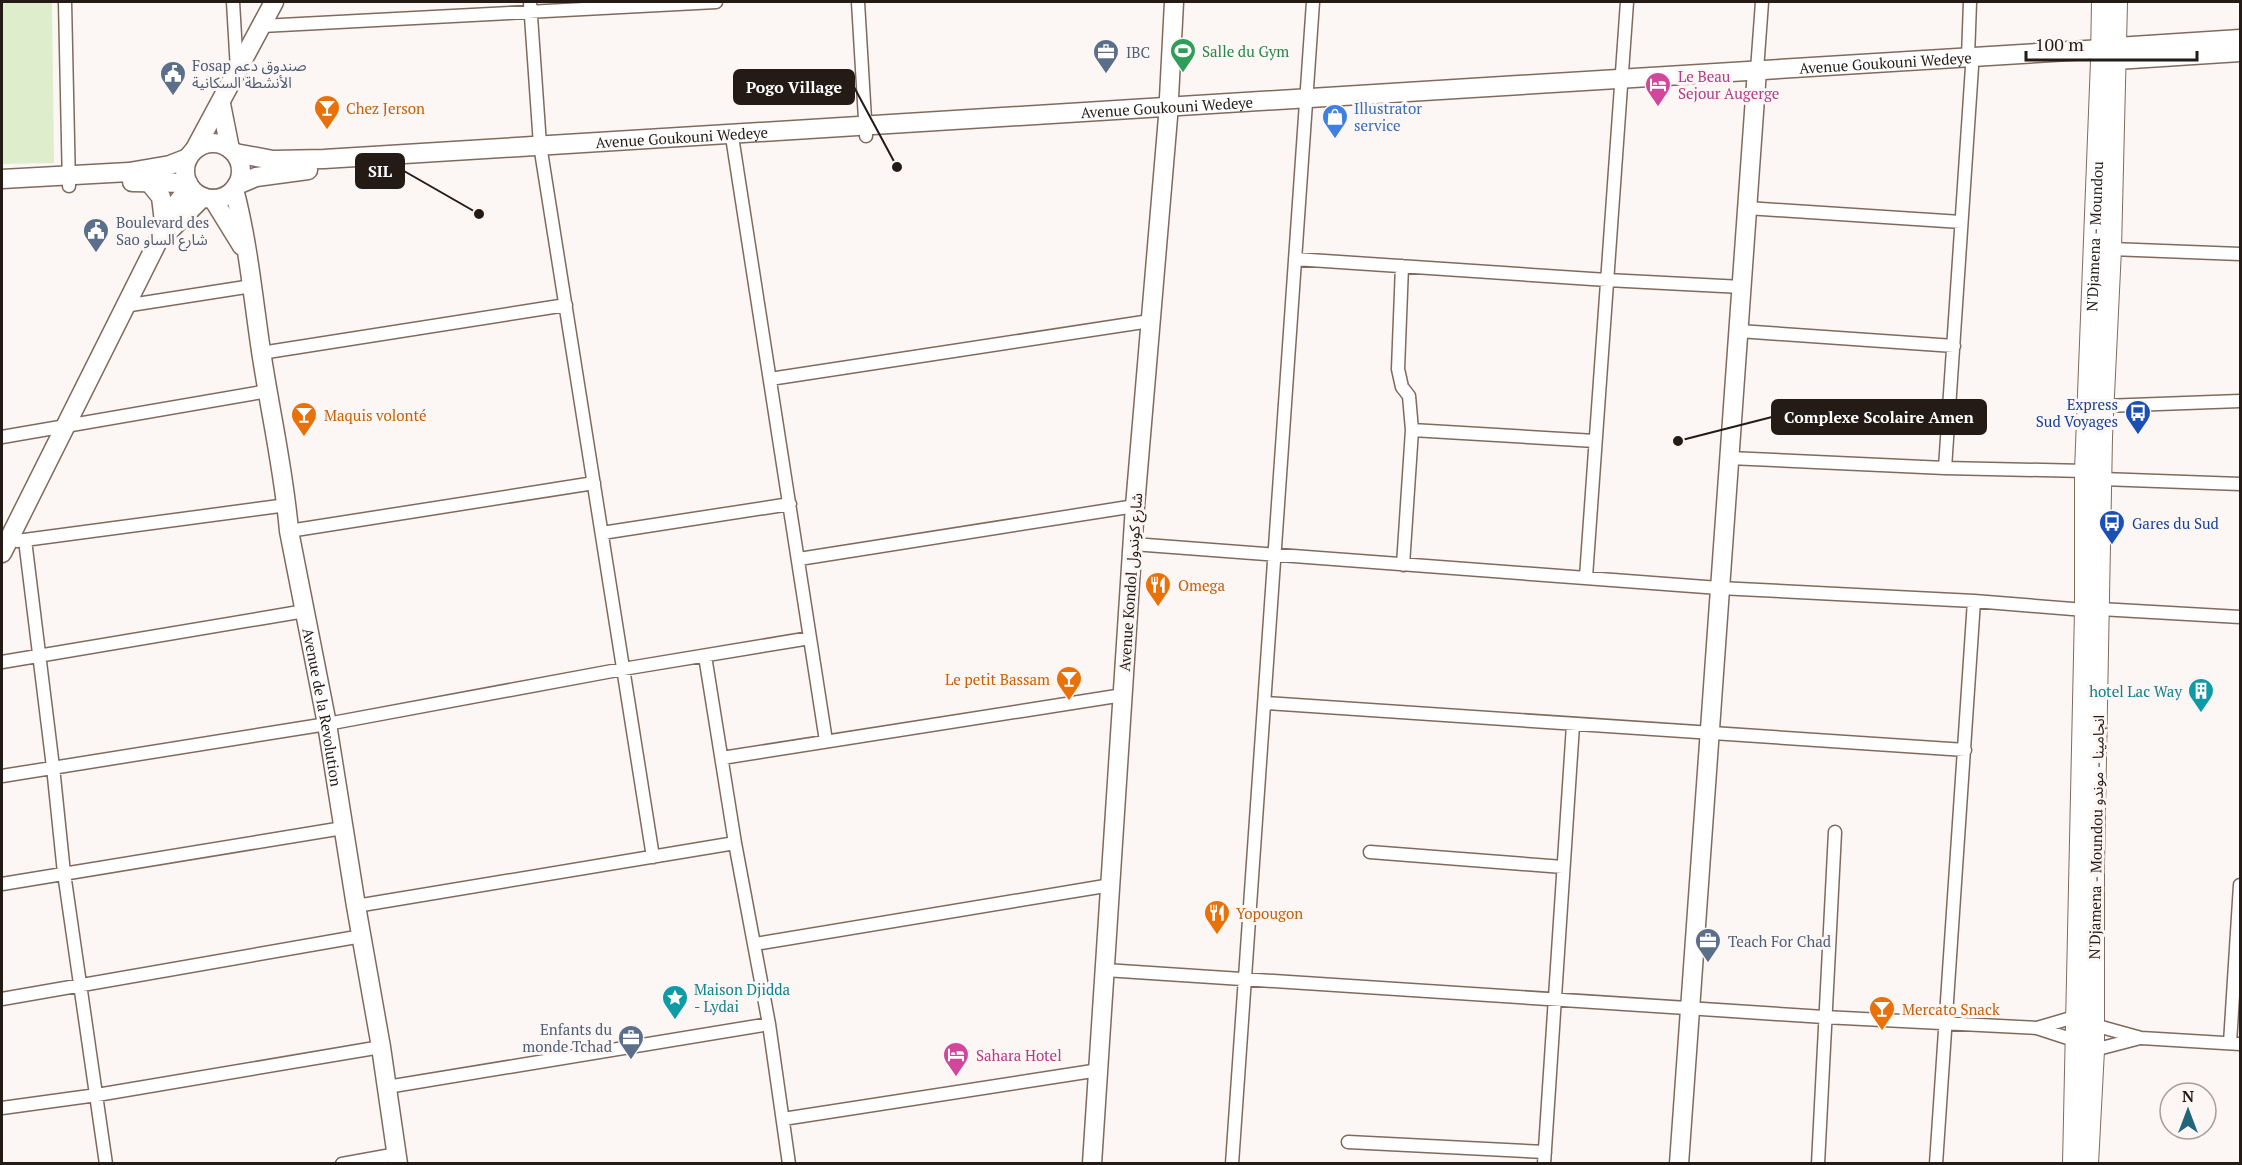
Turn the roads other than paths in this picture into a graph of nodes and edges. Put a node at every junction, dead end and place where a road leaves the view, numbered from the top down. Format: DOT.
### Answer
graph roads {
  1 [pos="65,2"];
  2 [pos="233,2"];
  3 [pos="274,2"];
  4 [pos="716,2"];
  5 [pos="858,2"];
  6 [pos="1174,2"];
  7 [pos="1313,2"];
  8 [pos="1627,2"];
  9 [pos="1762,2"];
  10 [pos="1970,2"];
  11 [pos="2102,2"];
  12 [pos="2117,2"];
  13 [pos="531,7"];
  14 [pos="262,26"];
  15 [pos="2241,39"];
  16 [pos="2241,52"];
  17 [pos="2109,54"];
  18 [pos="1970,62"];
  19 [pos="237,74"];
  20 [pos="1756,75"];
  21 [pos="1621,83"];
  22 [pos="1306,103"];
  23 [pos="220,104"];
  24 [pos="1168,112"];
  25 [pos="866,130"];
  26 [pos="733,143"];
  27 [pos="541,150"];
  28 [pos="232,151"];
  29 [pos="192,154"];
  30 [pos="2,179"];
  31 [pos="69,181"];
  32 [pos="148,181"];
  33 [pos="236,187"];
  34 [pos="2,190"];
  35 [pos="199,192"];
  36 [pos="1747,208"];
  37 [pos="164,222"];
  38 [pos="1961,222"];
  39 [pos="158,241"];
  40 [pos="2111,249"];
  41 [pos="246,251"];
  42 [pos="2241,254"];
  43 [pos="1295,259"];
  44 [pos="1402,266"];
  45 [pos="1607,280"];
  46 [pos="252,286"];
  47 [pos="1742,287"];
  48 [pos="566,305"];
  49 [pos="124,306"];
  50 [pos="1150,321"];
  51 [pos="1739,331"];
  52 [pos="1954,346"];
  53 [pos="261,353"];
  54 [pos="770,379"];
  55 [pos="268,391"];
  56 [pos="2241,401"];
  57 [pos="2104,406"];
  58 [pos="64,425"];
  59 [pos="1412,430"];
  60 [pos="2,437"];
  61 [pos="2102,438"];
  62 [pos="1595,441"];
  63 [pos="1729,458"];
  64 [pos="1945,468"];
  65 [pos="2093,475"];
  66 [pos="594,483"];
  67 [pos="2241,484"];
  68 [pos="790,504"];
  69 [pos="287,505"];
  70 [pos="1135,506"];
  71 [pos="289,531"];
  72 [pos="602,532"];
  73 [pos="25,540"];
  74 [pos="1133,544"];
  75 [pos="3,547"];
  76 [pos="1275,554"];
  77 [pos="799,559"];
  78 [pos="1403,565"];
  79 [pos="1586,578"];
  80 [pos="1719,588"];
  81 [pos="1974,601"];
  82 [pos="2092,609"];
  83 [pos="305,611"];
  84 [pos="2241,617"];
  85 [pos="810,638"];
  86 [pos="705,656"];
  87 [pos="39,657"];
  88 [pos="2,663"];
  89 [pos="623,669"];
  90 [pos="1123,695"];
  91 [pos="1265,703"];
  92 [pos="327,724"];
  93 [pos="1573,725"];
  94 [pos="1708,732"];
  95 [pos="826,741"];
  96 [pos="1965,750"];
  97 [pos="722,758"];
  98 [pos="53,767"];
  99 [pos="2,776"];
  100 [pos="343,828"];
  101 [pos="1835,832"];
  102 [pos="735,843"];
  103 [pos="1370,852"];
  104 [pos="653,858"];
  105 [pos="1563,867"];
  106 [pos="64,873"];
  107 [pos="2,884"];
  108 [pos="1111,885"];
  109 [pos="2241,885"];
  110 [pos="356,906"];
  111 [pos="362,936"];
  112 [pos="755,944"];
  113 [pos="1105,970"];
  114 [pos="1245,980"];
  115 [pos="79,986"];
  116 [pos="2,999"];
  117 [pos="1556,999"];
  118 [pos="1690,1008"];
  119 [pos="1824,1017"];
  120 [pos="2086,1020"];
  121 [pos="769,1024"];
  122 [pos="1947,1024"];
  123 [pos="2037,1029"];
  124 [pos="2141,1038"];
  125 [pos="2235,1044"];
  126 [pos="2085,1045"];
  127 [pos="381,1047"];
  128 [pos="1099,1070"];
  129 [pos="387,1087"];
  130 [pos="97,1095"];
  131 [pos="2,1108"];
  132 [pos="783,1119"];
  133 [pos="1348,1142"];
  134 [pos="1545,1158"];
  135 [pos="398,1159"];
  136 [pos="106,1164"];
  137 [pos="342,1164"];
  138 [pos="789,1164"];
  139 [pos="1092,1164"];
  140 [pos="1232,1164"];
  141 [pos="1679,1164"];
  142 [pos="1818,1164"];
  143 [pos="1936,1164"];
  144 [pos="2073,1164"];
  145 [pos="2088,1164"];
  1 -- 31 [label="street"];
  2 -- 19 [label="street"];
  3 -- 14 [label="street"];
  4 -- 13 [label="street"];
  5 -- 25 [label="street"];
  6 -- 24 [label="street, Avenue Kondol شارع كوندول"];
  7 -- 22 [label="street"];
  8 -- 21 [label="street"];
  9 -- 20 [label="street"];
  10 -- 18 [label="street"];
  11 -- 17 [label="main road, N'Djamena - Moundou"];
  12 -- 17 [label="main road, N'Djamena - Moundou"];
  13 -- 14 [label="street"];
  13 -- 27 [label="street"];
  14 -- 19 [label="street"];
  15 -- 17 [label="street"];
  16 -- 17 [label="street"];
  17 -- 18 [label="street, Avenue Goukouni Wedeye"];
  17 -- 40 [label="main road, N'Djamena - Moundou"];
  17 -- 65 [label="main road, N'Djamena - Moundou"];
  18 -- 20 [label="street, Avenue Goukouni Wedeye"];
  18 -- 38 [label="street"];
  19 -- 23 [label="street"];
  20 -- 21 [label="street, Avenue Goukouni Wedeye"];
  20 -- 36 [label="street"];
  21 -- 22 [label="street, Avenue Goukouni Wedeye"];
  21 -- 45 [label="street"];
  22 -- 24 [label="street, Avenue Goukouni Wedeye"];
  22 -- 43 [label="street"];
  23 -- 28 [label="street"];
  23 -- 29 [label="street"];
  24 -- 25 [label="street, Avenue Goukouni Wedeye"];
  24 -- 50 [label="street, Avenue Kondol شارع كوندول"];
  25 -- 26 [label="street, Avenue Goukouni Wedeye"];
  25 -- 27 [label="street, Avenue Goukouni Wedeye"];
  26 -- 27 [label="street, Avenue Goukouni Wedeye"];
  26 -- 54 [label="street"];
  27 -- 28 [label="street, Avenue Goukouni Wedeye"];
  27 -- 33 [label="street, Avenue Goukouni Wedeye"];
  27 -- 48 [label="street"];
  28 -- 29 [label="street"];
  28 -- 33 [label="street"];
  29 -- 31 [label="street"];
  29 -- 35 [label="street"];
  30 -- 31 [label="street"];
  31 -- 32 [label="street"];
  31 -- 34 [label="street"];
  32 -- 35 [label="street"];
  32 -- 37 [label="street"];
  33 -- 35 [label="street"];
  33 -- 41 [label="street, Avenue de la Revolution"];
  35 -- 37 [label="street"];
  35 -- 39 [label="street"];
  35 -- 41 [label="street, Avenue de la Revolution"];
  36 -- 38 [label="street"];
  36 -- 47 [label="street"];
  37 -- 39 [label="street"];
  38 -- 52 [label="street"];
  39 -- 49 [label="street"];
  40 -- 42 [label="street"];
  40 -- 57 [label="main road, N'Djamena - Moundou"];
  41 -- 46 [label="street, Avenue de la Revolution"];
  43 -- 44 [label="street"];
  43 -- 76 [label="street"];
  44 -- 45 [label="street"];
  44 -- 59 [label="street"];
  45 -- 47 [label="street"];
  45 -- 62 [label="street"];
  46 -- 49 [label="street"];
  46 -- 53 [label="street, Avenue de la Revolution"];
  47 -- 51 [label="street"];
  48 -- 53 [label="street"];
  48 -- 66 [label="street"];
  49 -- 58 [label="street"];
  50 -- 54 [label="street"];
  50 -- 70 [label="street, Avenue Kondol شارع كوندول"];
  51 -- 52 [label="street"];
  51 -- 63 [label="street"];
  52 -- 64 [label="street"];
  53 -- 55 [label="street, Avenue de la Revolution"];
  54 -- 68 [label="street"];
  55 -- 58 [label="street"];
  55 -- 69 [label="street, Avenue de la Revolution"];
  56 -- 57 [label="street"];
  57 -- 61 [label="main road, N'Djamena - Moundou"];
  58 -- 60 [label="street"];
  58 -- 75 [label="street"];
  59 -- 62 [label="street"];
  59 -- 78 [label="street"];
  61 -- 65 [label="main road, N'Djamena - Moundou انجامينا - موندو"];
  62 -- 79 [label="street"];
  63 -- 64 [label="street"];
  63 -- 80 [label="street"];
  64 -- 65 [label="street"];
  65 -- 67 [label="street"];
  65 -- 82 [label="main road, N'Djamena - Moundou انجامينا - موندو"];
  66 -- 71 [label="street"];
  66 -- 72 [label="street"];
  68 -- 72 [label="street"];
  68 -- 77 [label="street"];
  69 -- 71 [label="street, Avenue de la Revolution"];
  69 -- 73 [label="street"];
  70 -- 74 [label="street, Avenue Kondol شارع كوندول"];
  70 -- 77 [label="street"];
  71 -- 83 [label="street, Avenue de la Revolution"];
  72 -- 89 [label="street"];
  73 -- 75 [label="street"];
  73 -- 87 [label="street"];
  74 -- 76 [label="street"];
  74 -- 90 [label="street, Avenue Kondol شارع كوندول"];
  76 -- 78 [label="street"];
  76 -- 91 [label="street"];
  77 -- 85 [label="street"];
  78 -- 79 [label="street"];
  79 -- 80 [label="street"];
  80 -- 81 [label="street"];
  80 -- 94 [label="street"];
  81 -- 82 [label="street"];
  81 -- 96 [label="street"];
  82 -- 84 [label="street"];
  82 -- 120 [label="main road, N'Djamena - Moundou انجامينا - موندو"];
  83 -- 87 [label="street"];
  83 -- 92 [label="street, Avenue de la Revolution"];
  85 -- 86 [label="street"];
  85 -- 95 [label="street"];
  86 -- 89 [label="street"];
  86 -- 97 [label="street"];
  87 -- 88 [label="street"];
  87 -- 98 [label="street"];
  89 -- 92 [label="street"];
  89 -- 104 [label="street"];
  90 -- 95 [label="street"];
  90 -- 108 [label="street, Avenue Kondol شارع كوندول"];
  91 -- 93 [label="street"];
  91 -- 114 [label="street"];
  92 -- 98 [label="street"];
  92 -- 100 [label="street, Avenue de la Revolution"];
  93 -- 94 [label="street"];
  93 -- 105 [label="street"];
  94 -- 96 [label="street"];
  94 -- 118 [label="street"];
  95 -- 97 [label="street"];
  96 -- 122 [label="street"];
  97 -- 102 [label="street"];
  98 -- 99 [label="street"];
  98 -- 106 [label="street"];
  100 -- 106 [label="street"];
  100 -- 110 [label="street, Avenue de la Revolution"];
  101 -- 119 [label="street"];
  102 -- 104 [label="street"];
  102 -- 112 [label="street"];
  103 -- 105 [label="street"];
  104 -- 110 [label="street"];
  105 -- 117 [label="street"];
  106 -- 107 [label="street"];
  106 -- 115 [label="street"];
  108 -- 112 [label="street"];
  108 -- 113 [label="street, Avenue Kondol شارع كوندول"];
  109 -- 125 [label="street"];
  110 -- 111 [label="street, Avenue de la Revolution"];
  111 -- 115 [label="street"];
  111 -- 127 [label="street, Avenue de la Revolution"];
  112 -- 121 [label="street"];
  113 -- 114 [label="street"];
  113 -- 128 [label="street, Avenue Kondol شارع كوندول"];
  114 -- 117 [label="street"];
  114 -- 140 [label="street"];
  115 -- 116 [label="street"];
  115 -- 130 [label="street"];
  117 -- 118 [label="street"];
  117 -- 134 [label="street"];
  118 -- 119 [label="street"];
  118 -- 141 [label="street"];
  119 -- 122 [label="street"];
  119 -- 142 [label="street"];
  120 -- 123 [label="street"];
  120 -- 124 [label="street"];
  120 -- 126 [label="main road, N'Djamena - Moundou انجامينا - موندو"];
  121 -- 129 [label="street"];
  121 -- 132 [label="street"];
  122 -- 123 [label="street"];
  122 -- 143 [label="street"];
  123 -- 126 [label="street"];
  124 -- 125 [label="street"];
  124 -- 126 [label="street"];
  126 -- 144 [label="main road, N'Djamena - Moundou انجامينا - موندو"];
  126 -- 145 [label="main road, N'Djamena - Moundou انجامينا - موندو"];
  127 -- 129 [label="street, Avenue de la Revolution"];
  127 -- 130 [label="street"];
  128 -- 132 [label="street"];
  128 -- 139 [label="street, Avenue Kondol شارع كوندول"];
  129 -- 135 [label="street, Avenue de la Revolution"];
  130 -- 131 [label="street"];
  130 -- 136 [label="street"];
  132 -- 138 [label="street"];
  133 -- 134 [label="street"];
  135 -- 137 [label="street"];
}
